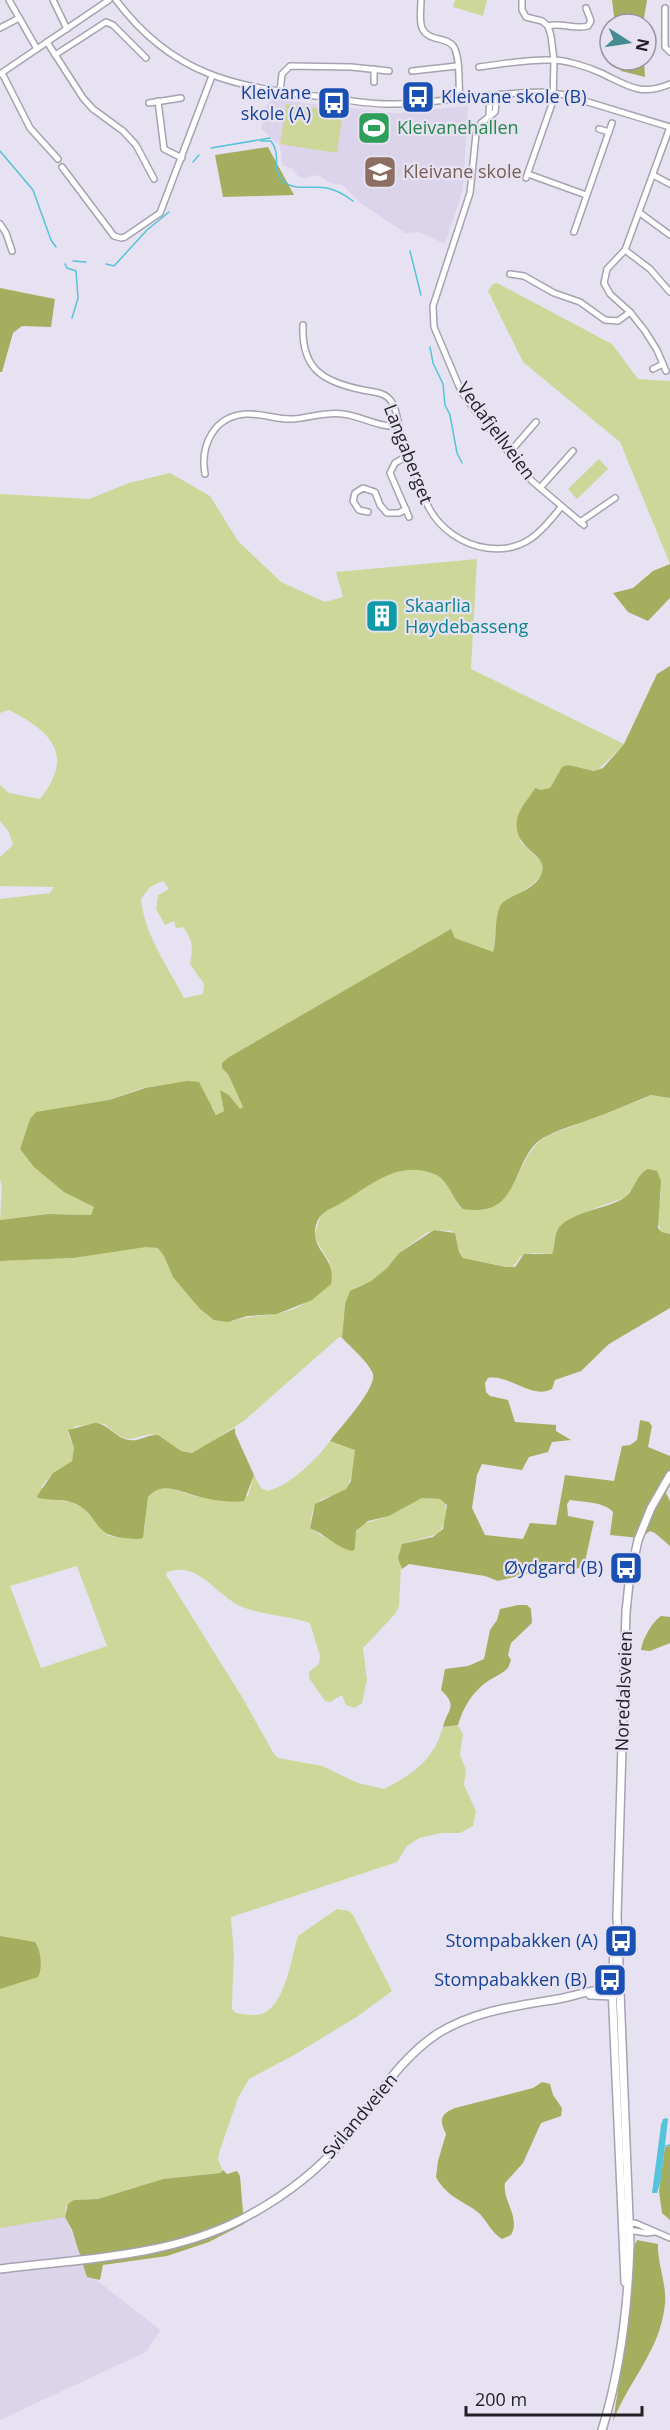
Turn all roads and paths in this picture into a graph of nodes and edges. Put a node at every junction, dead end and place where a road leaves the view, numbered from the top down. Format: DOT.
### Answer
graph roads {
  1 [pos="9,0"];
  2 [pos="53,0"];
  3 [pos="109,0"];
  4 [pos="116,0"];
  5 [pos="421,0"];
  6 [pos="522,0"];
  7 [pos="586,8"];
  8 [pos="665,8"];
  9 [pos="107,14"];
  10 [pos="18,18"];
  11 [pos="106,22"];
  12 [pos="548,26"];
  13 [pos="0,28"];
  14 [pos="67,29"];
  15 [pos="47,42"];
  16 [pos="37,49"];
  17 [pos="670,52"];
  18 [pos="55,55"];
  19 [pos="146,58"];
  20 [pos="554,60"];
  21 [pos="457,66"];
  22 [pos="479,67"];
  23 [pos="374,69"];
  24 [pos="389,71"];
  25 [pos="412,71"];
  26 [pos="1,74"];
  27 [pos="212,76"];
  28 [pos="374,82"];
  29 [pos="670,84"];
  30 [pos="280,92"];
  31 [pos="553,93"];
  32 [pos="497,95"];
  33 [pos="490,96"];
  34 [pos="182,98"];
  35 [pos="460,99"];
  36 [pos="158,101"];
  37 [pos="149,103"];
  38 [pos="489,115"];
  39 [pos="612,123"];
  40 [pos="670,127"];
  41 [pos="599,129"];
  42 [pos="609,132"];
  43 [pos="182,158"];
  44 [pos="58,159"];
  45 [pos="62,167"];
  46 [pos="653,175"];
  47 [pos="154,179"];
  48 [pos="670,184"];
  49 [pos="586,195"];
  50 [pos="640,213"];
  51 [pos="0,224"];
  52 [pos="574,231"];
  53 [pos="670,235"];
  54 [pos="626,250"];
  55 [pos="12,251"];
  56 [pos="510,274"];
  57 [pos="670,292"];
  58 [pos="630,312"];
  59 [pos="303,325"];
  60 [pos="663,364"];
  61 [pos="653,369"];
  62 [pos="666,371"];
  63 [pos="536,422"];
  64 [pos="398,426"];
  65 [pos="573,451"];
  66 [pos="509,453"];
  67 [pos="407,456"];
  68 [pos="205,474"];
  69 [pos="540,488"];
  70 [pos="615,498"];
  71 [pos="561,507"];
  72 [pos="406,509"];
  73 [pos="368,512"];
  74 [pos="409,517"];
  75 [pos="670,1475"];
  76 [pos="616,1989"];
  77 [pos="581,1995"];
  78 [pos="613,1996"];
  79 [pos="627,2226"];
  80 [pos="670,2238"];
  81 [pos="0,2270"];
  82 [pos="602,2430"];
  1 -- 10 [label="street"];
  2 -- 14 [label="street"];
  3 -- 14 [label="street"];
  4 -- 27 [label="street"];
  5 -- 21 [label="street"];
  6 -- 12 [label="street"];
  7 -- 12 [label="street"];
  8 -- 17 [label="street"];
  9 -- 11 [label="street"];
  10 -- 13 [label="street"];
  10 -- 16 [label="street"];
  11 -- 18 [label="street"];
  11 -- 19 [label="street"];
  12 -- 20 [label="street"];
  14 -- 15 [label="street"];
  15 -- 16 [label="street"];
  15 -- 18 [label="street"];
  16 -- 26 [label="street"];
  18 -- 47 [label="street"];
  20 -- 22 [label="street"];
  20 -- 29 [label="street"];
  20 -- 31 [label="street"];
  21 -- 25 [label="street"];
  21 -- 35 [label="street"];
  23 -- 24 [label="street"];
  23 -- 28 [label="street"];
  23 -- 30 [label="street"];
  26 -- 44 [label="street"];
  27 -- 30 [label="street"];
  27 -- 43 [label="street"];
  30 -- 35 [label="street"];
  31 -- 32 [label="street"];
  31 -- 40 [label="street"];
  31 -- 49 [label="street"];
  32 -- 33 [label="street"];
  32 -- 38 [label="street, Vedafjellveien"];
  33 -- 35 [label="street"];
  33 -- 38 [label="street, Vedafjellveien"];
  34 -- 36 [label="street"];
  36 -- 37 [label="street"];
  36 -- 43 [label="street"];
  38 -- 66 [label="street, Vedafjellveien"];
  39 -- 42 [label="street"];
  40 -- 46 [label="street"];
  41 -- 42 [label="street"];
  42 -- 49 [label="street"];
  43 -- 45 [label="street"];
  46 -- 48 [label="street"];
  46 -- 50 [label="street"];
  49 -- 52 [label="street"];
  50 -- 53 [label="street"];
  50 -- 54 [label="street"];
  51 -- 55 [label="street"];
  54 -- 57 [label="street"];
  54 -- 58 [label="street"];
  56 -- 58 [label="street"];
  58 -- 60 [label="street"];
  59 -- 64 [label="street, Langaberget"];
  60 -- 61 [label="street"];
  60 -- 62 [label="street"];
  63 -- 66 [label="street"];
  64 -- 67 [label="street, Langaberget"];
  64 -- 68 [label="street"];
  65 -- 69 [label="street"];
  66 -- 69 [label="street, Vedafjellveien"];
  67 -- 71 [label="street, Langaberget"];
  67 -- 72 [label="street"];
  69 -- 71 [label="street, Vedafjellveien"];
  70 -- 71 [label="street, Vedafjellveien"];
  72 -- 73 [label="street"];
  72 -- 74 [label="street"];
  75 -- 76 [label="main road, Noredalsveien"];
  76 -- 77 [label="main road, Svilandveien"];
  76 -- 78 [label="main road"];
  76 -- 79 [label="main road, Noredalsveien"];
  77 -- 78 [label="main road, Svilandveien"];
  77 -- 81 [label="main road, Svilandveien"];
  78 -- 79 [label="main road, Noredalsveien"];
  79 -- 80 [label="street"];
  79 -- 82 [label="main road, Noredalsveien"];
}
